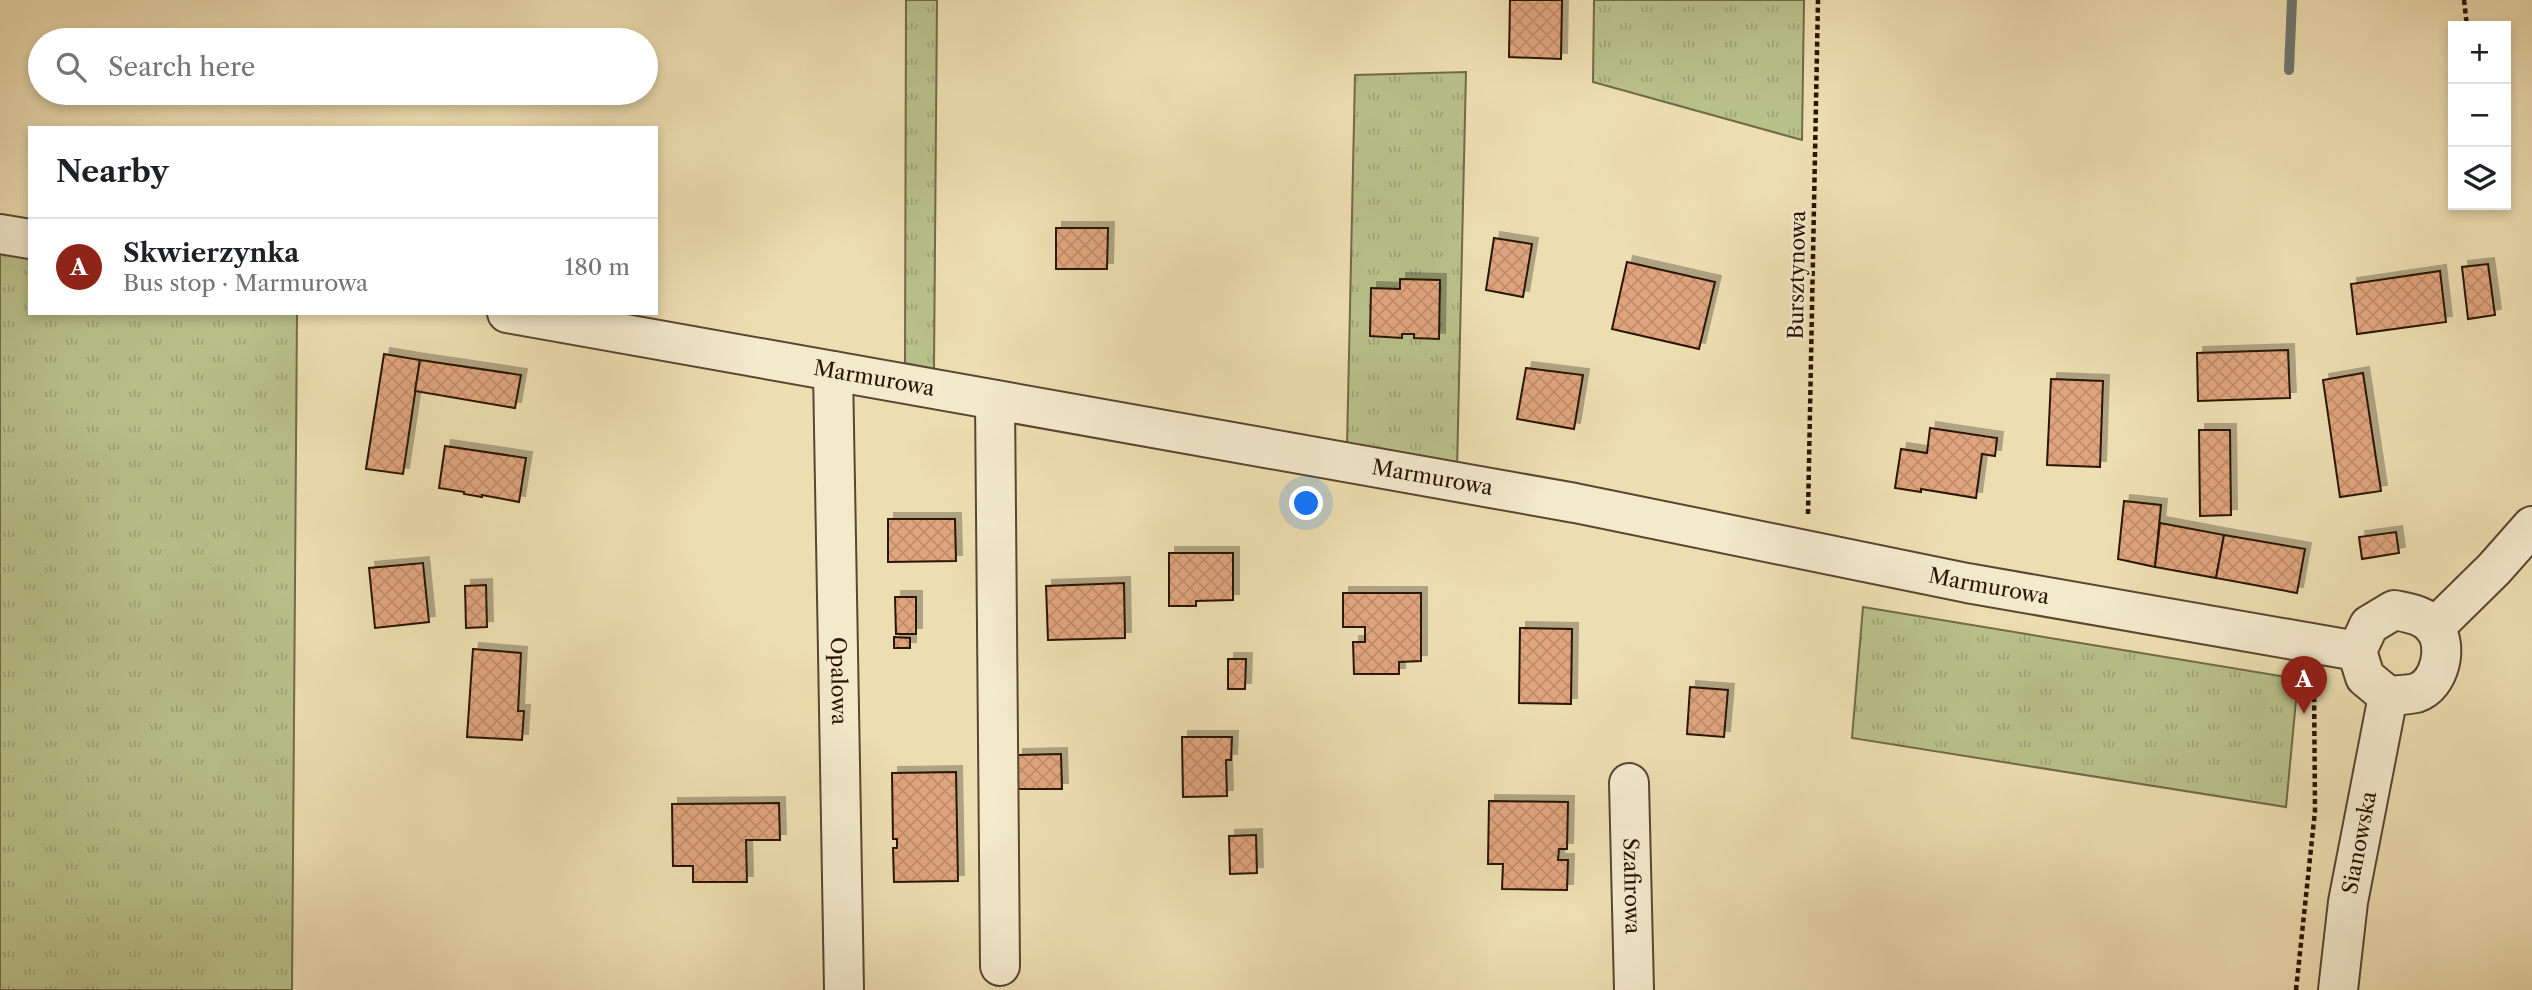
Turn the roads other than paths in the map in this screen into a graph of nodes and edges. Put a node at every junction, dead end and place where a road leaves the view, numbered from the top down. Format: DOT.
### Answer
graph roads {
  1 [pos="0,234"];
  2 [pos="28,239"];
  3 [pos="518,315"];
  4 [pos="833,371"];
  5 [pos="995,400"];
  6 [pos="2532,526"];
  7 [pos="2434,628"];
  8 [pos="2357,651"];
  9 [pos="2388,696"];
  10 [pos="1629,783"];
  11 [pos="1000,966"];
  12 [pos="844,990"];
  13 [pos="1634,990"];
  14 [pos="2338,990"];
  1 -- 2 [label="street"];
  3 -- 4 [label="street, Marmurowa"];
  4 -- 5 [label="street, Marmurowa"];
  4 -- 12 [label="street, Opalowa"];
  5 -- 8 [label="street, Marmurowa"];
  5 -- 11 [label="street"];
  6 -- 7 [label="street"];
  7 -- 8 [label="street"];
  7 -- 9 [label="street"];
  8 -- 9 [label="street"];
  9 -- 14 [label="street, Sianowska"];
  10 -- 13 [label="street, Szafirowa"];
}
